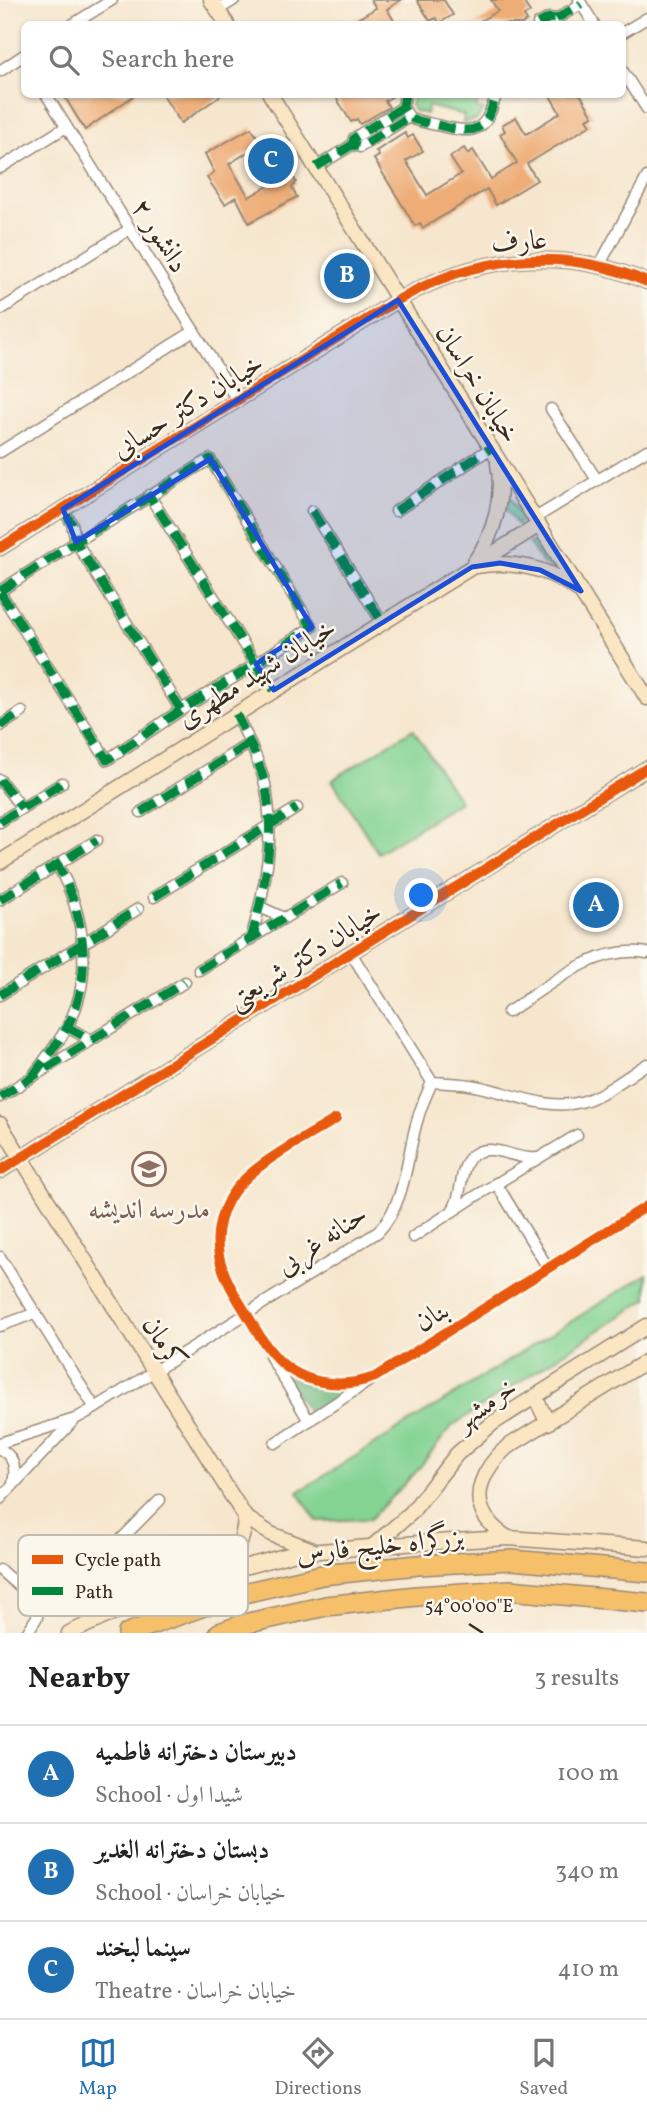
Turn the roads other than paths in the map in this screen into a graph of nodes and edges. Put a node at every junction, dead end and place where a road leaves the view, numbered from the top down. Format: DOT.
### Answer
graph roads {
  1 [pos="112,0"];
  2 [pos="234,0"];
  3 [pos="580,2"];
  4 [pos="215,5"];
  5 [pos="647,18"];
  6 [pos="79,21"];
  7 [pos="225,21"];
  8 [pos="557,21"];
  9 [pos="592,21"];
  10 [pos="626,31"];
  11 [pos="21,59"];
  12 [pos="0,71"];
  13 [pos="626,76"];
  14 [pos="48,98"];
  15 [pos="273,98"];
  16 [pos="405,98"];
  17 [pos="495,98"];
  18 [pos="647,109"];
  19 [pos="406,112"];
  20 [pos="66,127"];
  21 [pos="316,167"];
  22 [pos="0,168"];
  23 [pos="647,177"];
  24 [pos="130,229"];
  25 [pos="599,266"];
  26 [pos="647,282"];
  27 [pos="398,300"];
  28 [pos="0,310"];
  29 [pos="194,331"];
  30 [pos="237,400"];
  31 [pos="551,409"];
  32 [pos="647,450"];
  33 [pos="0,452"];
  34 [pos="494,453"];
  35 [pos="597,480"];
  36 [pos="149,495"];
  37 [pos="63,509"];
  38 [pos="312,511"];
  39 [pos="396,511"];
  40 [pos="537,521"];
  41 [pos="76,542"];
  42 [pos="0,548"];
  43 [pos="472,567"];
  44 [pos="0,591"];
  45 [pos="580,592"];
  46 [pos="382,622"];
  47 [pos="256,664"];
  48 [pos="274,690"];
  49 [pos="647,698"];
  50 [pos="181,710"];
  51 [pos="22,712"];
  52 [pos="236,714"];
  53 [pos="0,726"];
  54 [pos="250,743"];
  55 [pos="647,768"];
  56 [pos="0,780"];
  57 [pos="62,783"];
  58 [pos="22,808"];
  59 [pos="297,808"];
  60 [pos="141,812"];
  61 [pos="0,822"];
  62 [pos="269,825"];
  63 [pos="97,840"];
  64 [pos="0,862"];
  65 [pos="57,864"];
  66 [pos="342,883"];
  67 [pos="154,897"];
  68 [pos="0,900"];
  69 [pos="260,907"];
  70 [pos="138,909"];
  71 [pos="284,918"];
  72 [pos="251,939"];
  73 [pos="83,943"];
  74 [pos="351,953"];
  75 [pos="647,953"];
  76 [pos="199,970"];
  77 [pos="185,982"];
  78 [pos="0,995"];
  79 [pos="508,1012"];
  80 [pos="67,1027"];
  81 [pos="91,1040"];
  82 [pos="647,1064"];
  83 [pos="33,1076"];
  84 [pos="432,1082"];
  85 [pos="0,1097"];
  86 [pos="336,1119"];
  87 [pos="0,1124"];
  88 [pos="577,1135"];
  89 [pos="518,1157"];
  90 [pos="541,1157"];
  91 [pos="22,1158"];
  92 [pos="0,1171"];
  93 [pos="514,1172"];
  94 [pos="496,1183"];
  95 [pos="460,1193"];
  96 [pos="476,1196"];
  97 [pos="647,1206"];
  98 [pos="451,1213"];
  99 [pos="413,1237"];
  100 [pos="1,1257"];
  101 [pos="548,1268"];
  102 [pos="36,1313"];
  103 [pos="247,1314"];
  104 [pos="0,1326"];
  105 [pos="647,1326"];
  106 [pos="263,1340"];
  107 [pos="647,1362"];
  108 [pos="155,1372"];
  109 [pos="375,1377"];
  110 [pos="535,1397"];
  111 [pos="95,1408"];
  112 [pos="75,1419"];
  113 [pos="309,1421"];
  114 [pos="548,1423"];
  115 [pos="0,1443"];
  116 [pos="275,1443"];
  117 [pos="0,1449"];
  118 [pos="13,1485"];
  119 [pos="0,1499"];
  120 [pos="160,1500"];
  121 [pos="245,1517"];
  122 [pos="125,1535"];
  123 [pos="243,1535"];
  124 [pos="508,1538"];
  125 [pos="373,1546"];
  126 [pos="647,1548"];
  127 [pos="318,1551"];
  128 [pos="248,1567"];
  129 [pos="0,1570"];
  130 [pos="647,1572"];
  131 [pos="18,1586"];
  132 [pos="248,1592"];
  133 [pos="647,1603"];
  134 [pos="37,1616"];
  135 [pos="107,1616"];
  136 [pos="176,1616"];
  137 [pos="27,1633"];
  138 [pos="69,1633"];
  139 [pos="128,1633"];
  140 [pos="219,1633"];
  1 -- 6 [label="street"];
  2 -- 4 [label="street"];
  3 -- 8 [label="street"];
  3 -- 9 [label="street"];
  4 -- 7 [label="street"];
  5 -- 10 [label="street"];
  11 -- 12 [label="street"];
  13 -- 18 [label="street"];
  14 -- 20 [label="street, دانشور ۲"];
  15 -- 21 [label="street, خیابان خراسان"];
  16 -- 19 [label="street"];
  17 -- 19 [label="street"];
  19 -- 21 [label="street"];
  20 -- 22 [label="street"];
  20 -- 24 [label="street, دانشور ۲"];
  21 -- 27 [label="street, خیابان خراسان"];
  23 -- 25 [label="street"];
  24 -- 28 [label="street"];
  24 -- 29 [label="street, دانشور ۲"];
  25 -- 26 [label="street, عارف"];
  25 -- 27 [label="street, عارف"];
  27 -- 30 [label="street, خیابان دکتر حسابی"];
  27 -- 34 [label="street, خیابان خراسان"];
  29 -- 30 [label="street, دانشور ۲"];
  29 -- 33 [label="street"];
  30 -- 37 [label="street, خیابان دکتر حسابی"];
  31 -- 35 [label="street"];
  32 -- 35 [label="street"];
  34 -- 39 [label="street"];
  34 -- 40 [label="street, خیابان خراسان"];
  34 -- 43 [label="street"];
  35 -- 40 [label="street"];
  36 -- 41 [label="street"];
  36 -- 47 [label="street"];
  36 -- 47 [label="street"];
  37 -- 41 [label="street"];
  37 -- 42 [label="street, خیابان دکتر حسابی"];
  38 -- 46 [label="street"];
  40 -- 43 [label="street, خیابان شهید مطهری"];
  40 -- 45 [label="street, خیابان خراسان"];
  41 -- 44 [label="street"];
  41 -- 50 [label="street"];
  43 -- 45 [label="street"];
  43 -- 46 [label="street, خیابان شهید مطهری"];
  44 -- 50 [label="street"];
  45 -- 49 [label="street, خیابان خراسان"];
  46 -- 48 [label="street, خیابان شهید مطهری"];
  47 -- 48 [label="street"];
  47 -- 50 [label="street"];
  48 -- 52 [label="street, خیابان شهید مطهری"];
  51 -- 53 [label="street"];
  52 -- 54 [label="street"];
  52 -- 64 [label="street, خیابان شهید مطهری"];
  54 -- 60 [label="street"];
  54 -- 62 [label="street"];
  55 -- 74 [label="street, خیابان دکتر شریعتی"];
  56 -- 58 [label="street"];
  57 -- 58 [label="street"];
  58 -- 61 [label="street"];
  59 -- 62 [label="street"];
  62 -- 67 [label="street"];
  62 -- 69 [label="street"];
  63 -- 65 [label="street"];
  65 -- 68 [label="street"];
  65 -- 73 [label="street"];
  66 -- 71 [label="street"];
  69 -- 71 [label="street"];
  69 -- 72 [label="street"];
  70 -- 73 [label="street"];
  71 -- 72 [label="street"];
  72 -- 76 [label="street"];
  73 -- 78 [label="street"];
  73 -- 80 [label="street"];
  74 -- 84 [label="street"];
  74 -- 91 [label="street, خیابان دکتر شریعتی"];
  75 -- 79 [label="street"];
  77 -- 81 [label="street"];
  80 -- 81 [label="street"];
  80 -- 83 [label="street"];
  81 -- 83 [label="street"];
  82 -- 84 [label="street"];
  83 -- 85 [label="street"];
  84 -- 103 [label="street, حنانه غربی"];
  86 -- 103 [label="street, بنان"];
  87 -- 91 [label="street, کرمان"];
  88 -- 90 [label="street"];
  89 -- 90 [label="street"];
  89 -- 93 [label="street"];
  89 -- 95 [label="street"];
  90 -- 93 [label="street"];
  91 -- 92 [label="street, خیابان دکتر شریعتی"];
  91 -- 108 [label="street, کرمان"];
  93 -- 94 [label="street"];
  94 -- 96 [label="street"];
  94 -- 101 [label="street"];
  95 -- 96 [label="street"];
  95 -- 98 [label="street"];
  96 -- 98 [label="street"];
  97 -- 101 [label="street, بنان"];
  98 -- 99 [label="street"];
  100 -- 102 [label="street"];
  101 -- 109 [label="street, بنان"];
  102 -- 104 [label="street"];
  102 -- 111 [label="street"];
  103 -- 106 [label="street, بنان"];
  103 -- 108 [label="street, حنانه غربی"];
  105 -- 110 [label="street, خرمشهر"];
  106 -- 109 [label="street, بنان"];
  106 -- 113 [label="street"];
  107 -- 114 [label="street, خرمشهر"];
  108 -- 111 [label="street, حنانه غربی"];
  108 -- 121 [label="street, کرمان"];
  109 -- 113 [label="street"];
  110 -- 114 [label="street"];
  110 -- 125 [label="street, خرمشهر"];
  111 -- 112 [label="street, حنانه غربی"];
  112 -- 115 [label="street"];
  112 -- 118 [label="street"];
  113 -- 116 [label="street"];
  114 -- 124 [label="street, خرمشهر"];
  117 -- 118 [label="street"];
  118 -- 119 [label="street"];
  120 -- 122 [label="street"];
  121 -- 123 [label="street"];
  121 -- 127 [label="street, کرمان"];
  124 -- 125 [label="street"];
  124 -- 126 [label="street"];
  125 -- 127 [label="street"];
  127 -- 128 [label="street"];
  129 -- 131 [label="street"];
  130 -- 132 [label="highway, بزرگراه خلیج فارس"];
  133 -- 140 [label="highway, بزرگراه خلیج فارس"];
  134 -- 137 [label="street"];
  135 -- 138 [label="street"];
  136 -- 139 [label="highway, بزرگراه خلیج فارس"];
}
